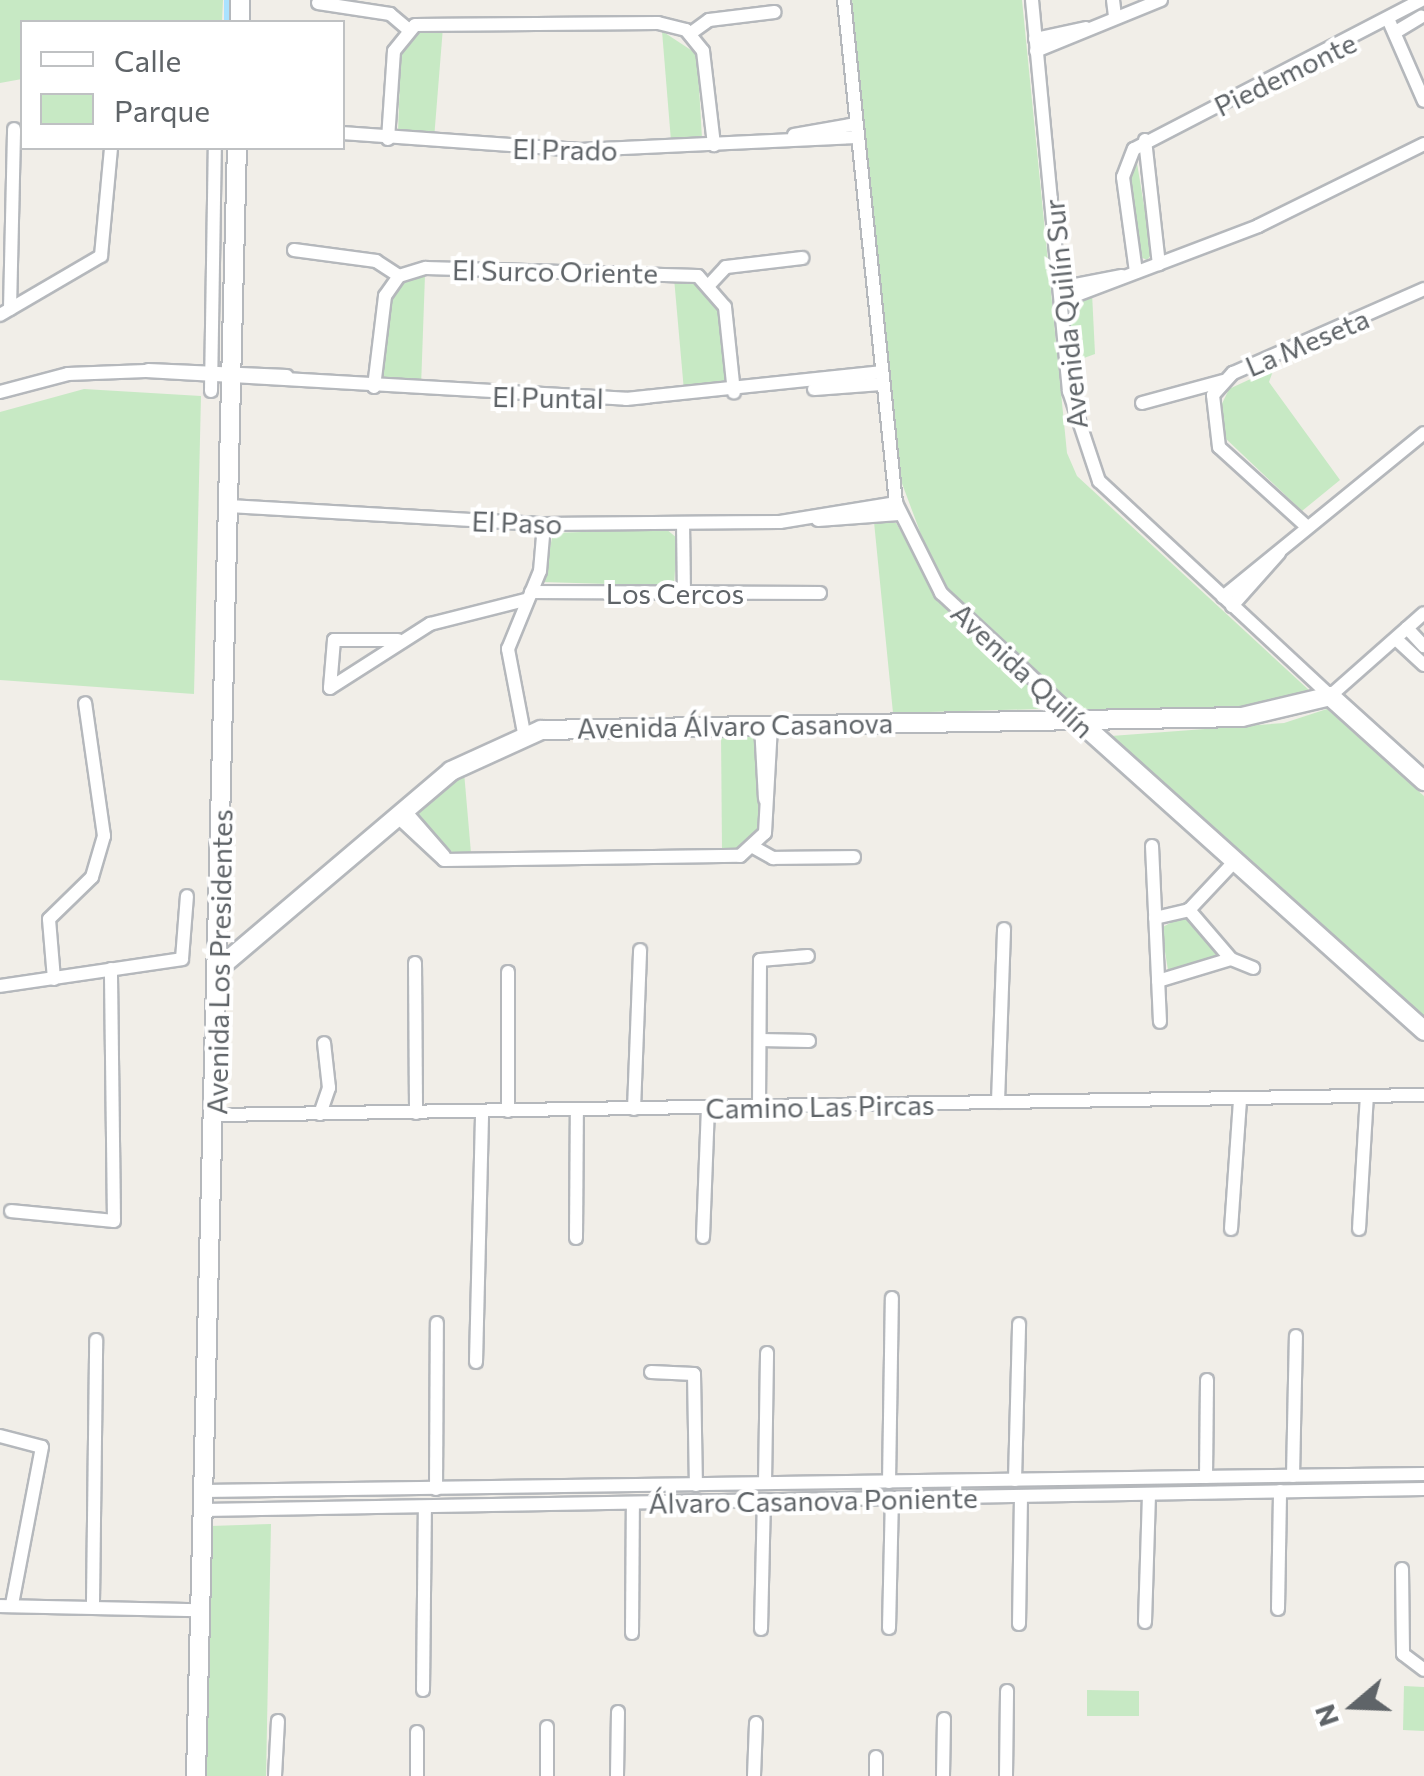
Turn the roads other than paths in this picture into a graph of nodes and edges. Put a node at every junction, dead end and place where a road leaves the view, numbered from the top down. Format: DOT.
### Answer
graph roads {
  1 [pos="844,0"];
  2 [pos="1032,0"];
  3 [pos="1113,0"];
  4 [pos="1161,0"];
  5 [pos="1420,0"];
  6 [pos="318,3"];
  7 [pos="775,12"];
  8 [pos="1115,17"];
  9 [pos="1422,18"];
  10 [pos="1394,26"];
  11 [pos="408,29"];
  12 [pos="691,34"];
  13 [pos="1036,45"];
  14 [pos="1424,100"];
  15 [pos="14,129"];
  16 [pos="857,130"];
  17 [pos="345,133"];
  18 [pos="388,139"];
  19 [pos="1144,140"];
  20 [pos="1424,144"];
  21 [pos="714,145"];
  22 [pos="111,150"];
  23 [pos="215,150"];
  24 [pos="237,150"];
  25 [pos="294,250"];
  26 [pos="802,258"];
  27 [pos="1159,264"];
  28 [pos="1130,274"];
  29 [pos="399,276"];
  30 [pos="710,283"];
  31 [pos="1424,290"];
  32 [pos="1061,294"];
  33 [pos="5,312"];
  34 [pos="233,374"];
  35 [pos="881,378"];
  36 [pos="211,379"];
  37 [pos="1222,381"];
  38 [pos="1190,386"];
  39 [pos="374,387"];
  40 [pos="0,392"];
  41 [pos="734,393"];
  42 [pos="1211,400"];
  43 [pos="1142,403"];
  44 [pos="1424,432"];
  45 [pos="229,506"];
  46 [pos="898,509"];
  47 [pos="683,523"];
  48 [pos="544,524"];
  49 [pos="1305,524"];
  50 [pos="820,593"];
  51 [pos="684,594"];
  52 [pos="528,596"];
  53 [pos="1227,602"];
  54 [pos="1424,613"];
  55 [pos="1407,628"];
  56 [pos="1396,639"];
  57 [pos="398,640"];
  58 [pos="1424,646"];
  59 [pos="1424,665"];
  60 [pos="1330,696"];
  61 [pos="85,704"];
  62 [pos="1079,721"];
  63 [pos="766,724"];
  64 [pos="524,733"];
  65 [pos="1424,781"];
  66 [pos="401,813"];
  67 [pos="1152,846"];
  68 [pos="756,848"];
  69 [pos="854,857"];
  70 [pos="1235,861"];
  71 [pos="187,896"];
  72 [pos="1189,910"];
  73 [pos="1155,918"];
  74 [pos="1004,929"];
  75 [pos="640,950"];
  76 [pos="808,956"];
  77 [pos="1231,959"];
  78 [pos="415,963"];
  79 [pos="220,968"];
  80 [pos="1252,968"];
  81 [pos="110,969"];
  82 [pos="508,972"];
  83 [pos="54,980"];
  84 [pos="1158,982"];
  85 [pos="0,986"];
  86 [pos="1160,1022"];
  87 [pos="1424,1031"];
  88 [pos="760,1040"];
  89 [pos="809,1041"];
  90 [pos="324,1043"];
  91 [pos="1424,1095"];
  92 [pos="1367,1096"];
  93 [pos="1240,1099"];
  94 [pos="998,1102"];
  95 [pos="759,1106"];
  96 [pos="708,1108"];
  97 [pos="634,1109"];
  98 [pos="576,1110"];
  99 [pos="482,1111"];
  100 [pos="508,1111"];
  101 [pos="416,1113"];
  102 [pos="320,1114"];
  103 [pos="216,1115"];
  104 [pos="11,1211"];
  105 [pos="1231,1229"];
  106 [pos="1360,1230"];
  107 [pos="703,1237"];
  108 [pos="576,1238"];
  109 [pos="892,1298"];
  110 [pos="437,1323"];
  111 [pos="1019,1324"];
  112 [pos="1296,1336"];
  113 [pos="96,1340"];
  114 [pos="768,1353"];
  115 [pos="476,1362"];
  116 [pos="651,1372"];
  117 [pos="1207,1380"];
  118 [pos="0,1436"];
  119 [pos="1424,1474"];
  120 [pos="1293,1476"];
  121 [pos="1188,1477"];
  122 [pos="1206,1477"];
  123 [pos="1015,1480"];
  124 [pos="824,1482"];
  125 [pos="889,1482"];
  126 [pos="696,1484"];
  127 [pos="765,1484"];
  128 [pos="436,1488"];
  129 [pos="1424,1488"];
  130 [pos="386,1489"];
  131 [pos="1280,1491"];
  132 [pos="1188,1493"];
  133 [pos="1149,1494"];
  134 [pos="1021,1496"];
  135 [pos="892,1499"];
  136 [pos="824,1500"];
  137 [pos="203,1501"];
  138 [pos="764,1502"];
  139 [pos="633,1503"];
  140 [pos="386,1508"];
  141 [pos="425,1508"];
  142 [pos="1402,1568"];
  143 [pos="93,1602"];
  144 [pos="6,1605"];
  145 [pos="1278,1609"];
  146 [pos="193,1610"];
  147 [pos="1145,1622"];
  148 [pos="1019,1624"];
  149 [pos="889,1628"];
  150 [pos="761,1629"];
  151 [pos="632,1633"];
  152 [pos="1424,1670"];
  153 [pos="423,1690"];
  154 [pos="1007,1691"];
  155 [pos="618,1712"];
  156 [pos="944,1720"];
  157 [pos="278,1721"];
  158 [pos="756,1723"];
  159 [pos="547,1727"];
  160 [pos="417,1732"];
  161 [pos="876,1756"];
  162 [pos="196,1776"];
  163 [pos="275,1776"];
  164 [pos="416,1776"];
  165 [pos="547,1776"];
  166 [pos="617,1776"];
  167 [pos="754,1776"];
  168 [pos="876,1776"];
  169 [pos="943,1776"];
  170 [pos="1006,1776"];
  1 -- 16 [label="street, Avenida Quilín"];
  2 -- 13 [label="street, Avenida Quilín Sur"];
  3 -- 8 [label="street"];
  4 -- 8 [label="street"];
  5 -- 9 [label="street"];
  5 -- 10 [label="street, Piedemonte"];
  6 -- 11 [label="street"];
  7 -- 12 [label="street"];
  8 -- 13 [label="street"];
  9 -- 10 [label="street"];
  10 -- 14 [label="street"];
  10 -- 19 [label="street, Piedemonte"];
  11 -- 12 [label="street"];
  11 -- 18 [label="street"];
  12 -- 21 [label="street"];
  13 -- 32 [label="street, Avenida Quilín Sur"];
  15 -- 33 [label="street"];
  16 -- 21 [label="street, El Prado"];
  16 -- 35 [label="street, Avenida Quilín"];
  17 -- 18 [label="street, El Prado"];
  18 -- 21 [label="street, El Prado"];
  19 -- 27 [label="street"];
  19 -- 28 [label="street"];
  20 -- 27 [label="street"];
  22 -- 33 [label="street"];
  23 -- 36 [label="street"];
  24 -- 34 [label="street, Avenida Los Presidentes"];
  25 -- 29 [label="street"];
  26 -- 30 [label="street"];
  27 -- 28 [label="street"];
  28 -- 32 [label="street"];
  29 -- 30 [label="street, El Surco Oriente"];
  29 -- 39 [label="street"];
  30 -- 41 [label="street"];
  31 -- 37 [label="street, La Meseta"];
  32 -- 53 [label="street, Avenida Quilín Sur"];
  34 -- 36 [label="street, El Puntal"];
  34 -- 39 [label="street, El Puntal"];
  34 -- 45 [label="street, Avenida Los Presidentes"];
  35 -- 41 [label="street, El Puntal"];
  35 -- 46 [label="street, Avenida Quilín"];
  36 -- 40 [label="street, El Puntal"];
  37 -- 38 [label="street, La Meseta"];
  37 -- 42 [label="street"];
  38 -- 42 [label="street"];
  38 -- 43 [label="street, La Meseta"];
  39 -- 41 [label="street, El Puntal"];
  42 -- 49 [label="street"];
  44 -- 49 [label="street"];
  45 -- 48 [label="street, El Paso"];
  45 -- 79 [label="street, Avenida Los Presidentes"];
  46 -- 47 [label="street, El Paso"];
  46 -- 62 [label="street, Avenida Quilín"];
  47 -- 48 [label="street, El Paso"];
  47 -- 51 [label="street"];
  48 -- 52 [label="street"];
  49 -- 53 [label="street"];
  50 -- 51 [label="street, Los Cercos"];
  51 -- 52 [label="street, Los Cercos"];
  52 -- 57 [label="street, Los Cercos"];
  52 -- 64 [label="street"];
  53 -- 60 [label="street, Avenida Quilín Sur"];
  54 -- 55 [label="street"];
  55 -- 56 [label="street"];
  55 -- 58 [label="street"];
  56 -- 59 [label="street"];
  56 -- 60 [label="street"];
  57 -- 57 [label="street, Los Cercos"];
  60 -- 62 [label="street, Avenida Álvaro Casanova"];
  60 -- 65 [label="street, Avenida Quilín Sur"];
  61 -- 83 [label="street"];
  62 -- 63 [label="street, Avenida Álvaro Casanova"];
  62 -- 70 [label="street, Avenida Quilín"];
  63 -- 64 [label="street, Avenida Álvaro Casanova"];
  63 -- 68 [label="street"];
  64 -- 66 [label="street, Avenida Álvaro Casanova"];
  66 -- 68 [label="street"];
  66 -- 79 [label="street, Avenida Álvaro Casanova"];
  67 -- 73 [label="street"];
  68 -- 69 [label="street"];
  70 -- 72 [label="street"];
  70 -- 87 [label="street, Avenida Quilín"];
  71 -- 81 [label="street"];
  72 -- 73 [label="street"];
  72 -- 77 [label="street"];
  73 -- 84 [label="street"];
  74 -- 94 [label="street"];
  75 -- 97 [label="street"];
  76 -- 88 [label="street"];
  77 -- 80 [label="street"];
  77 -- 84 [label="street"];
  78 -- 101 [label="street"];
  79 -- 103 [label="street, Avenida Los Presidentes"];
  81 -- 83 [label="street"];
  81 -- 104 [label="street"];
  82 -- 100 [label="street"];
  83 -- 85 [label="street"];
  84 -- 86 [label="street"];
  88 -- 89 [label="street"];
  88 -- 95 [label="street"];
  90 -- 102 [label="street"];
  91 -- 92 [label="street, Camino Las Pircas"];
  92 -- 93 [label="street, Camino Las Pircas"];
  92 -- 106 [label="street"];
  93 -- 94 [label="street, Camino Las Pircas"];
  93 -- 105 [label="street"];
  94 -- 95 [label="street, Camino Las Pircas"];
  95 -- 96 [label="street, Camino Las Pircas"];
  96 -- 97 [label="street, Camino Las Pircas"];
  96 -- 107 [label="street"];
  97 -- 98 [label="street, Camino Las Pircas"];
  98 -- 100 [label="street, Camino Las Pircas"];
  98 -- 108 [label="street"];
  99 -- 100 [label="street, Camino Las Pircas"];
  99 -- 101 [label="street, Camino Las Pircas"];
  99 -- 115 [label="street"];
  101 -- 102 [label="street, Camino Las Pircas"];
  102 -- 103 [label="street, Camino Las Pircas"];
  103 -- 137 [label="street, Avenida Los Presidentes"];
  109 -- 125 [label="street"];
  110 -- 128 [label="street"];
  111 -- 123 [label="street"];
  112 -- 120 [label="street"];
  113 -- 143 [label="street"];
  114 -- 127 [label="street"];
  116 -- 126 [label="street"];
  117 -- 122 [label="street"];
  118 -- 144 [label="street"];
  119 -- 120 [label="street, Álvaro Casanova Poniente"];
  120 -- 122 [label="street, Álvaro Casanova Poniente"];
  121 -- 122 [label="street, Álvaro Casanova Poniente"];
  121 -- 123 [label="street, Álvaro Casanova Poniente"];
  121 -- 132 [label="street"];
  123 -- 125 [label="street, Álvaro Casanova Poniente"];
  124 -- 125 [label="street, Álvaro Casanova Poniente"];
  124 -- 127 [label="street, Álvaro Casanova Poniente"];
  124 -- 136 [label="street"];
  126 -- 127 [label="street, Álvaro Casanova Poniente"];
  126 -- 128 [label="street, Álvaro Casanova Poniente"];
  128 -- 130 [label="street, Álvaro Casanova Poniente"];
  129 -- 131 [label="street, Álvaro Casanova Poniente"];
  130 -- 137 [label="street, Álvaro Casanova Poniente"];
  130 -- 140 [label="street"];
  131 -- 132 [label="street, Álvaro Casanova Poniente"];
  131 -- 145 [label="street"];
  132 -- 133 [label="street, Álvaro Casanova Poniente"];
  133 -- 134 [label="street, Álvaro Casanova Poniente"];
  133 -- 147 [label="street"];
  134 -- 135 [label="street, Álvaro Casanova Poniente"];
  134 -- 148 [label="street"];
  135 -- 136 [label="street, Álvaro Casanova Poniente"];
  135 -- 149 [label="street"];
  136 -- 138 [label="street, Álvaro Casanova Poniente"];
  137 -- 140 [label="street, Álvaro Casanova Poniente"];
  137 -- 162 [label="street, Avenida Los Presidentes"];
  138 -- 139 [label="street, Álvaro Casanova Poniente"];
  138 -- 150 [label="street"];
  139 -- 141 [label="street, Álvaro Casanova Poniente"];
  139 -- 151 [label="street"];
  140 -- 141 [label="street, Álvaro Casanova Poniente"];
  141 -- 153 [label="street"];
  142 -- 152 [label="street"];
  143 -- 144 [label="street"];
  143 -- 146 [label="street"];
  154 -- 170 [label="street"];
  155 -- 166 [label="street"];
  156 -- 169 [label="street"];
  157 -- 163 [label="street"];
  158 -- 167 [label="street"];
  159 -- 165 [label="street"];
  160 -- 164 [label="street"];
  161 -- 168 [label="street"];
}
